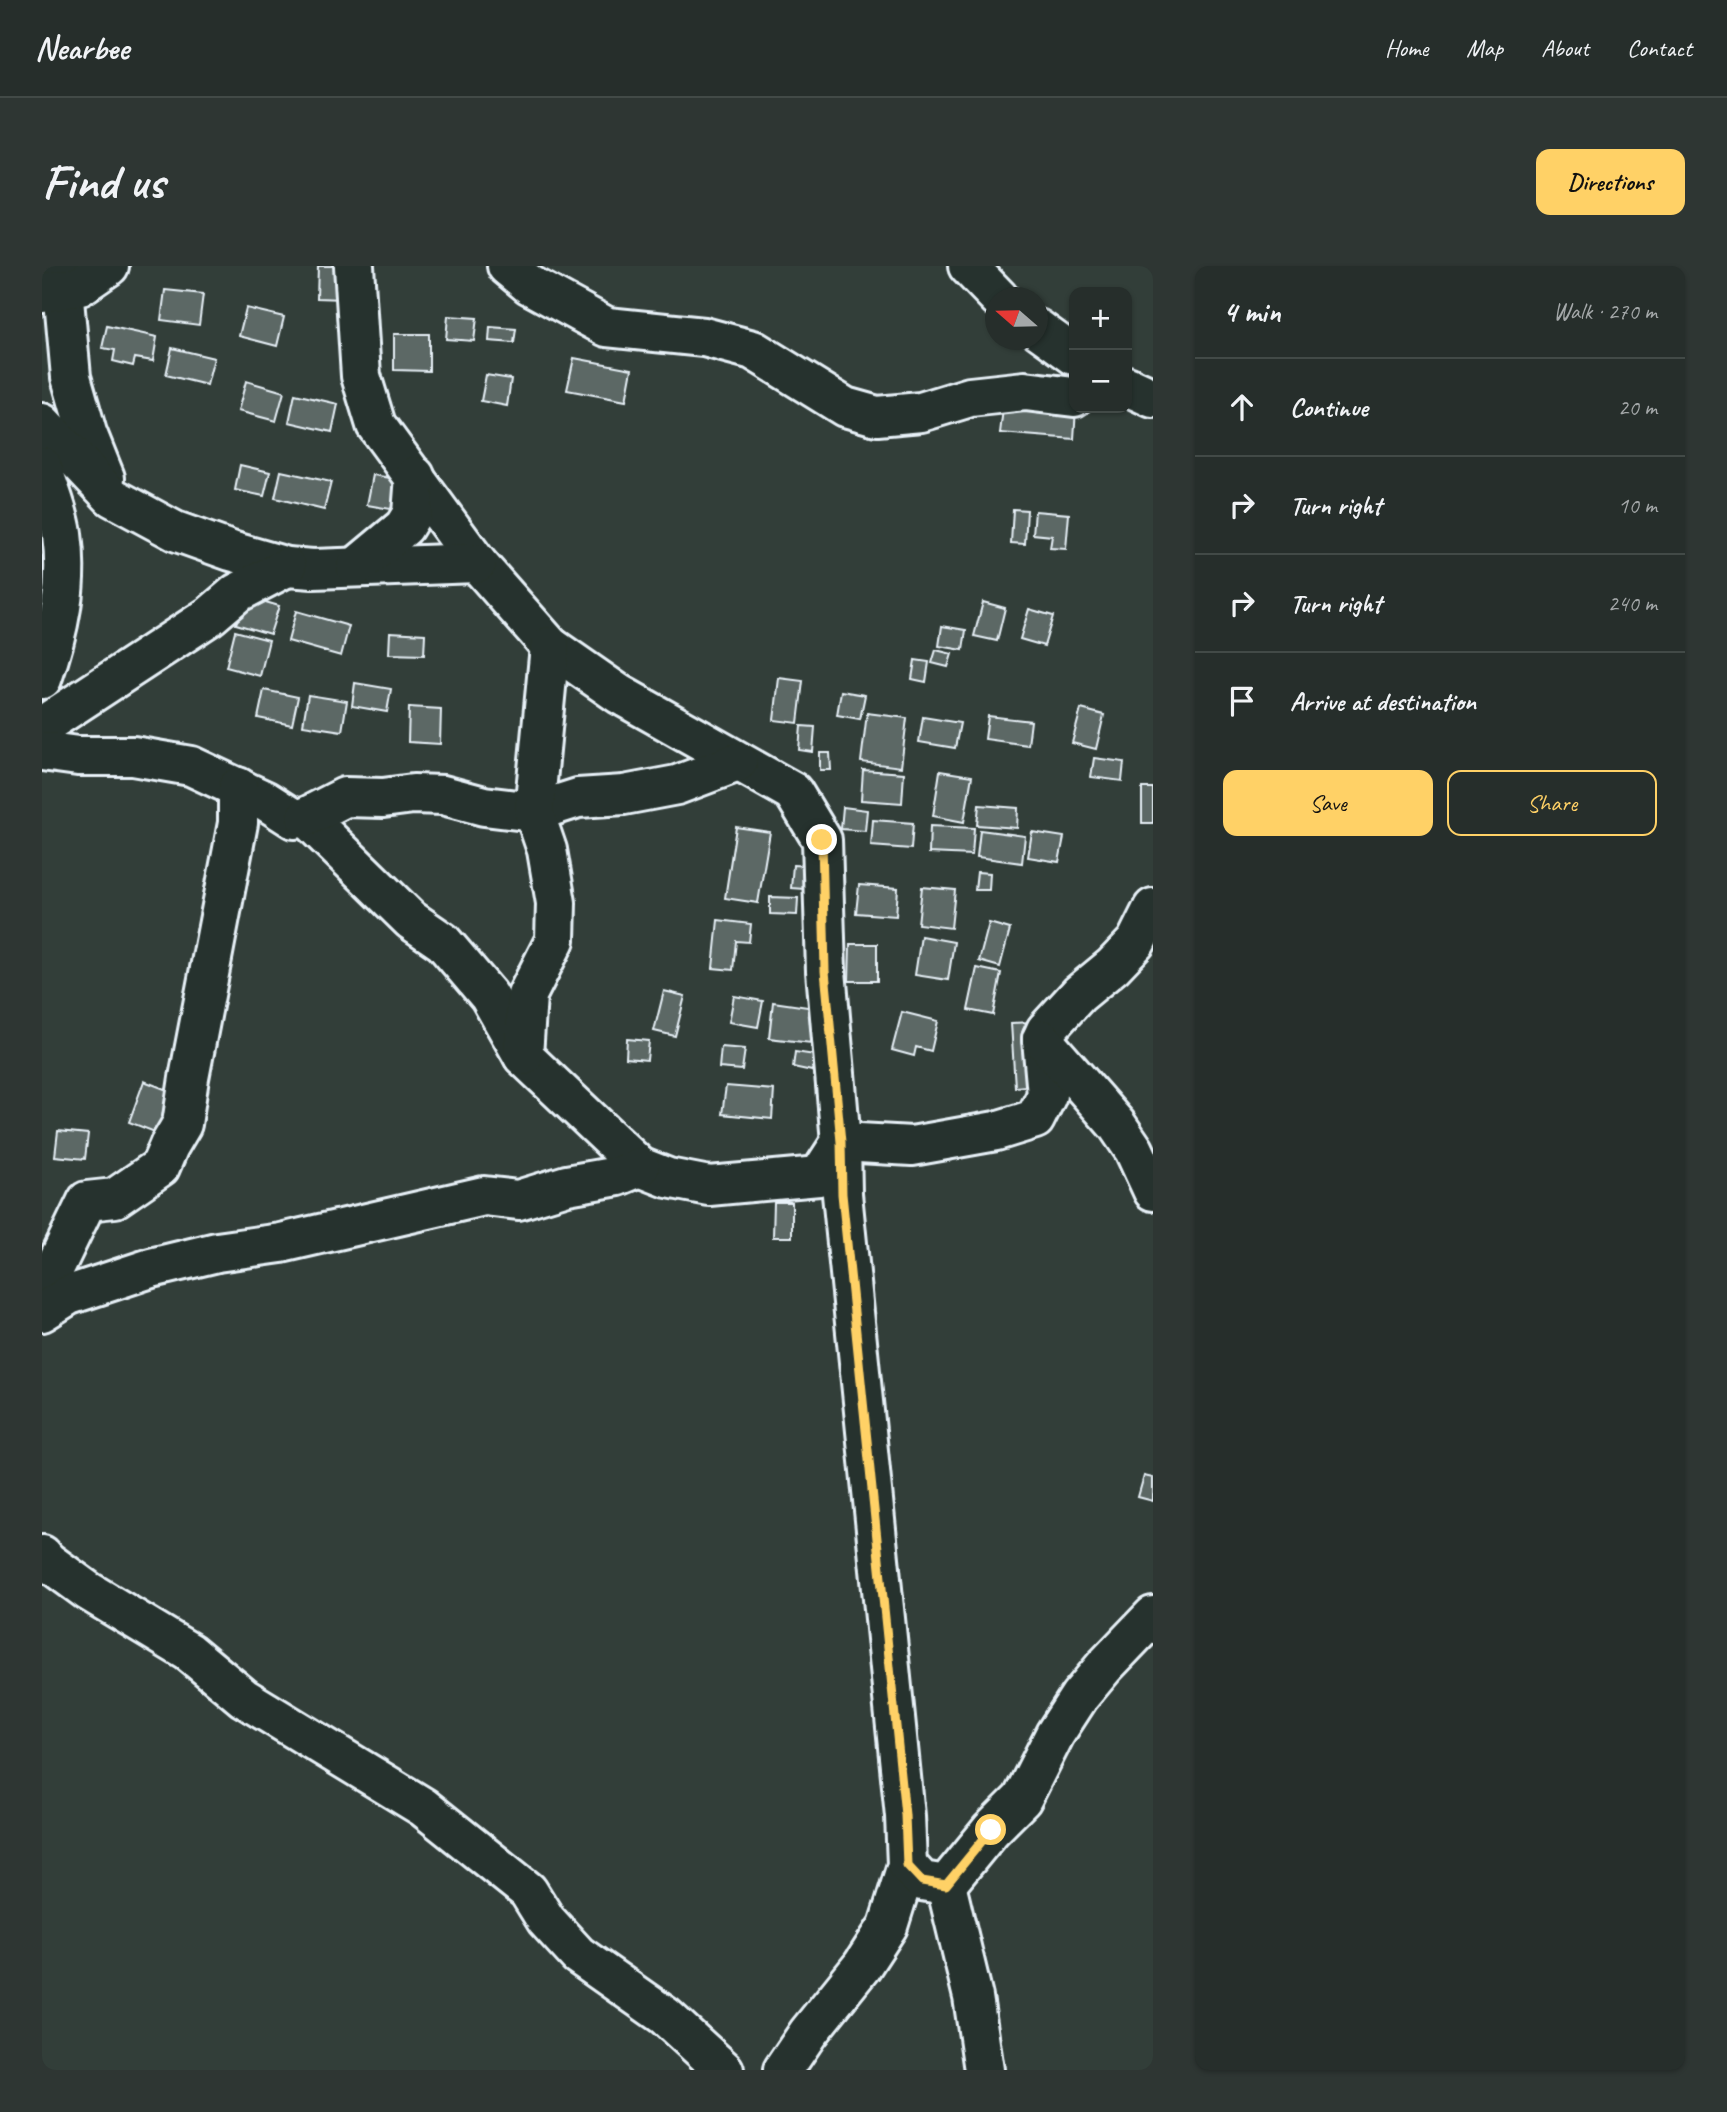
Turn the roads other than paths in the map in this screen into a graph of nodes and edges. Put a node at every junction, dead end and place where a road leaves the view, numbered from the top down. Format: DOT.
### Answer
graph roads {
  1 [pos="109,266"];
  2 [pos="354,266"];
  3 [pos="507,266"];
  4 [pos="968,266"];
  5 [pos="55,283"];
  6 [pos="988,287"];
  7 [pos="1048,337"];
  8 [pos="1069,352"];
  9 [pos="1132,388"];
  10 [pos="1069,396"];
  11 [pos="1153,398"];
  12 [pos="1132,404"];
  13 [pos="1153,407"];
  14 [pos="42,423"];
  15 [pos="42,466"];
  16 [pos="415,476"];
  17 [pos="112,497"];
  18 [pos="477,563"];
  19 [pos="287,567"];
  20 [pos="356,567"];
  21 [pos="550,646"];
  22 [pos="42,679"];
  23 [pos="42,726"];
  24 [pos="42,751"];
  25 [pos="738,762"];
  26 [pos="238,787"];
  27 [pos="534,812"];
  28 [pos="306,817"];
  29 [pos="1153,908"];
  30 [pos="1042,1039"];
  31 [pos="523,1056"];
  32 [pos="841,1142"];
  33 [pos="639,1167"];
  34 [pos="1153,1191"];
  35 [pos="42,1294"];
  36 [pos="42,1312"];
  37 [pos="42,1555"];
  38 [pos="1153,1616"];
  39 [pos="907,1865"];
  40 [pos="946,1885"];
  41 [pos="724,2070"];
  42 [pos="783,2070"];
  43 [pos="984,2070"];
  1 -- 5 [label="street"];
  2 -- 16 [label="street"];
  3 -- 10 [label="street"];
  4 -- 6 [label="street"];
  5 -- 17 [label="street"];
  7 -- 8 [label="street"];
  9 -- 11 [label="street"];
  12 -- 13 [label="street"];
  14 -- 17 [label="street"];
  15 -- 22 [label="street"];
  16 -- 18 [label="street"];
  16 -- 20 [label="street"];
  17 -- 19 [label="street"];
  18 -- 20 [label="street"];
  18 -- 21 [label="street"];
  19 -- 20 [label="street"];
  19 -- 23 [label="street"];
  21 -- 25 [label="street"];
  21 -- 27 [label="street"];
  24 -- 26 [label="street"];
  25 -- 27 [label="street"];
  25 -- 32 [label="street"];
  26 -- 28 [label="street"];
  26 -- 35 [label="street"];
  27 -- 28 [label="street"];
  27 -- 31 [label="street"];
  28 -- 31 [label="street"];
  29 -- 30 [label="street"];
  30 -- 32 [label="street"];
  30 -- 34 [label="street"];
  31 -- 33 [label="street"];
  32 -- 33 [label="street"];
  32 -- 39 [label="street"];
  33 -- 36 [label="street"];
  37 -- 41 [label="street"];
  38 -- 40 [label="street"];
  39 -- 40 [label="street"];
  39 -- 42 [label="street"];
  40 -- 43 [label="street"];
}
